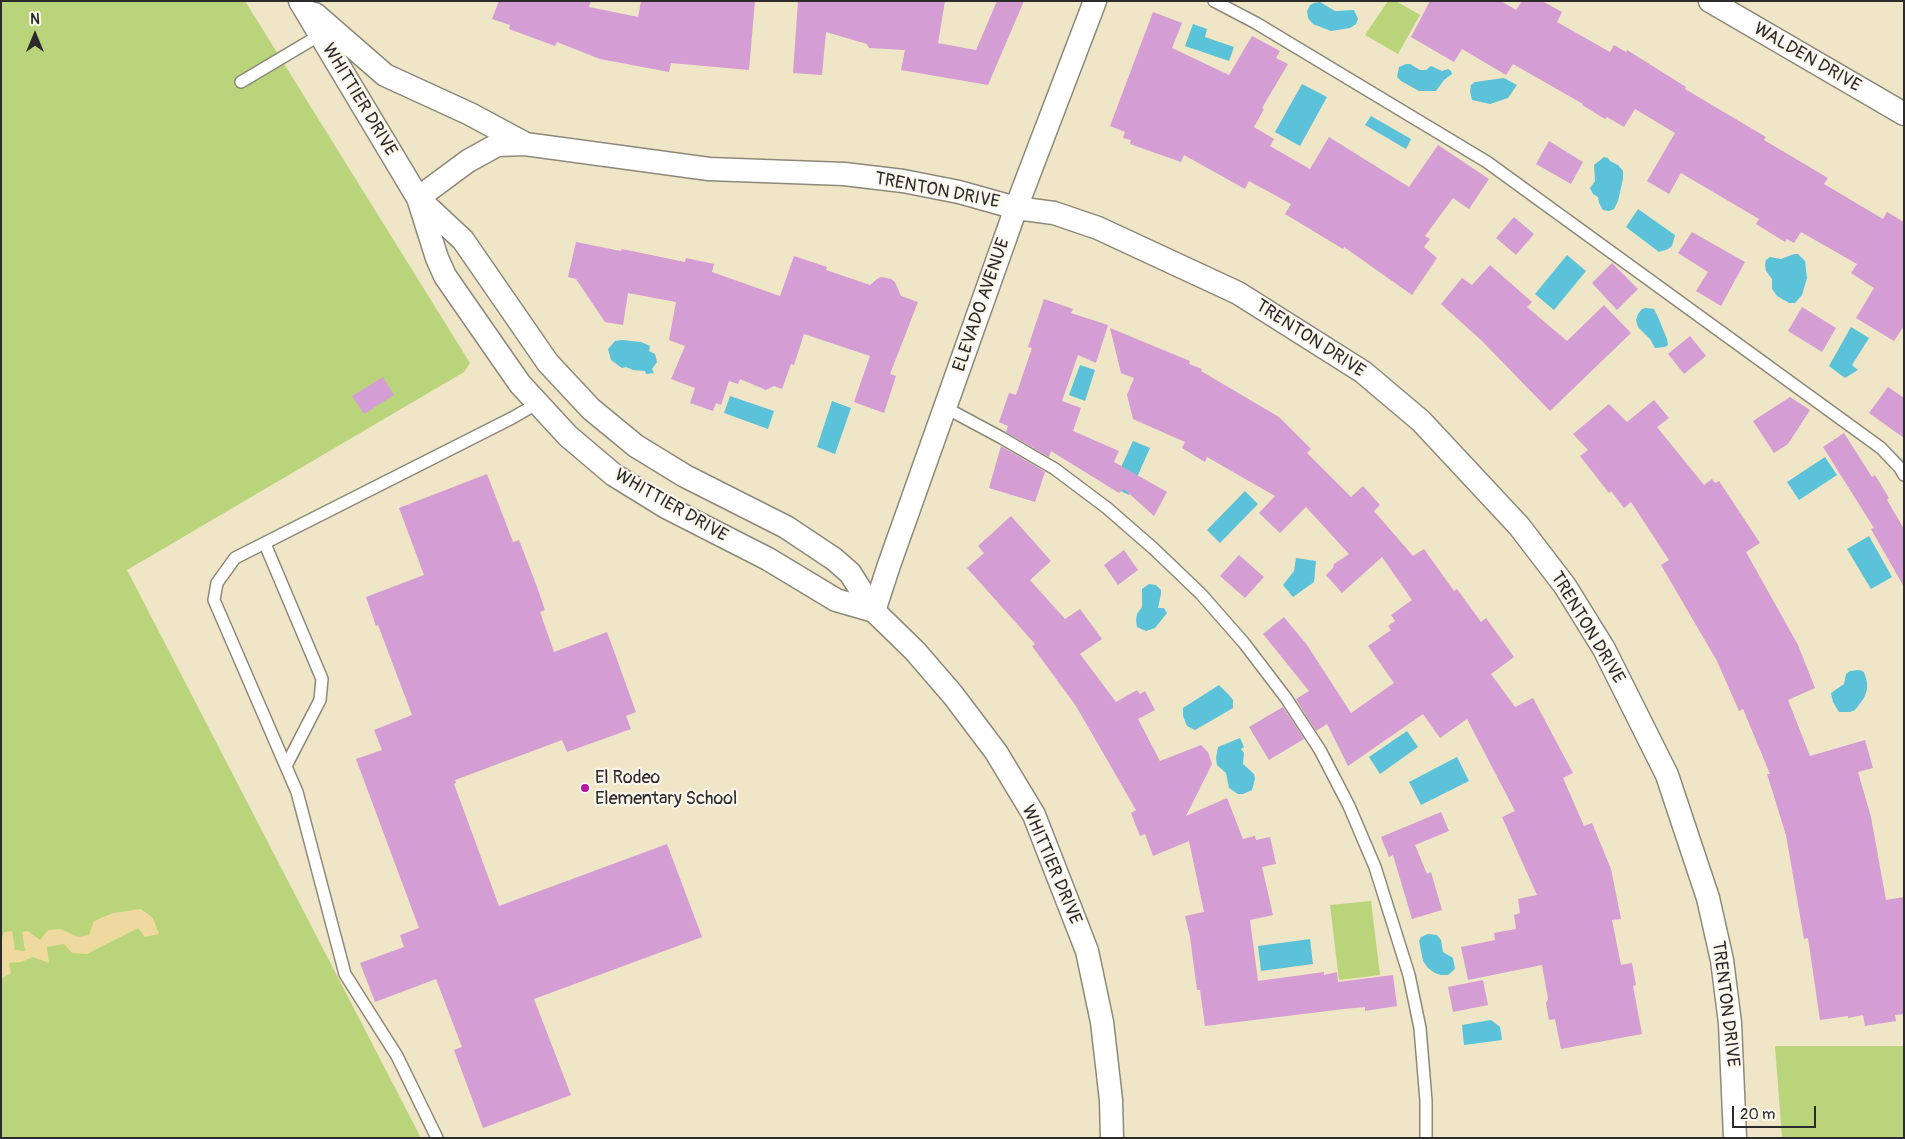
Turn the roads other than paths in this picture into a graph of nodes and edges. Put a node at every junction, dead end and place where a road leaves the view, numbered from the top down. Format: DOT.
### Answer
graph roads {
  1 [pos="300,1"];
  2 [pos="1095,1"];
  3 [pos="1214,1"];
  4 [pos="1710,1"];
  5 [pos="320,35"];
  6 [pos="241,82"];
  7 [pos="1904,114"];
  8 [pos="525,144"];
  9 [pos="418,198"];
  10 [pos="1016,208"];
  11 [pos="538,403"];
  12 [pos="946,408"];
  13 [pos="1904,476"];
  14 [pos="265,544"];
  15 [pos="874,611"];
  16 [pos="286,766"];
  17 [pos="437,1138"];
  18 [pos="1112,1138"];
  19 [pos="1426,1138"];
  20 [pos="1735,1138"];
  1 -- 5 [label="street, WHITTIER DRIVE"];
  1 -- 8 [label="street"];
  2 -- 10 [label="street, ELEVADO AVENUE"];
  3 -- 13 [label="lane"];
  4 -- 7 [label="street, WALDEN DRIVE"];
  5 -- 6 [label="lane"];
  5 -- 9 [label="street, WHITTIER DRIVE"];
  8 -- 9 [label="street, TRENTON DRIVE"];
  8 -- 10 [label="street, TRENTON DRIVE"];
  9 -- 11 [label="street, WHITTIER DRIVE"];
  9 -- 15 [label="street, WHITTIER DRIVE"];
  10 -- 12 [label="street, ELEVADO AVENUE"];
  10 -- 20 [label="street, TRENTON DRIVE"];
  11 -- 14 [label="lane"];
  11 -- 15 [label="street, WHITTIER DRIVE"];
  12 -- 15 [label="street, ELEVADO AVENUE"];
  12 -- 19 [label="lane"];
  14 -- 16 [label="lane"];
  14 -- 16 [label="lane"];
  15 -- 18 [label="street, WHITTIER DRIVE"];
  16 -- 17 [label="lane"];
}
